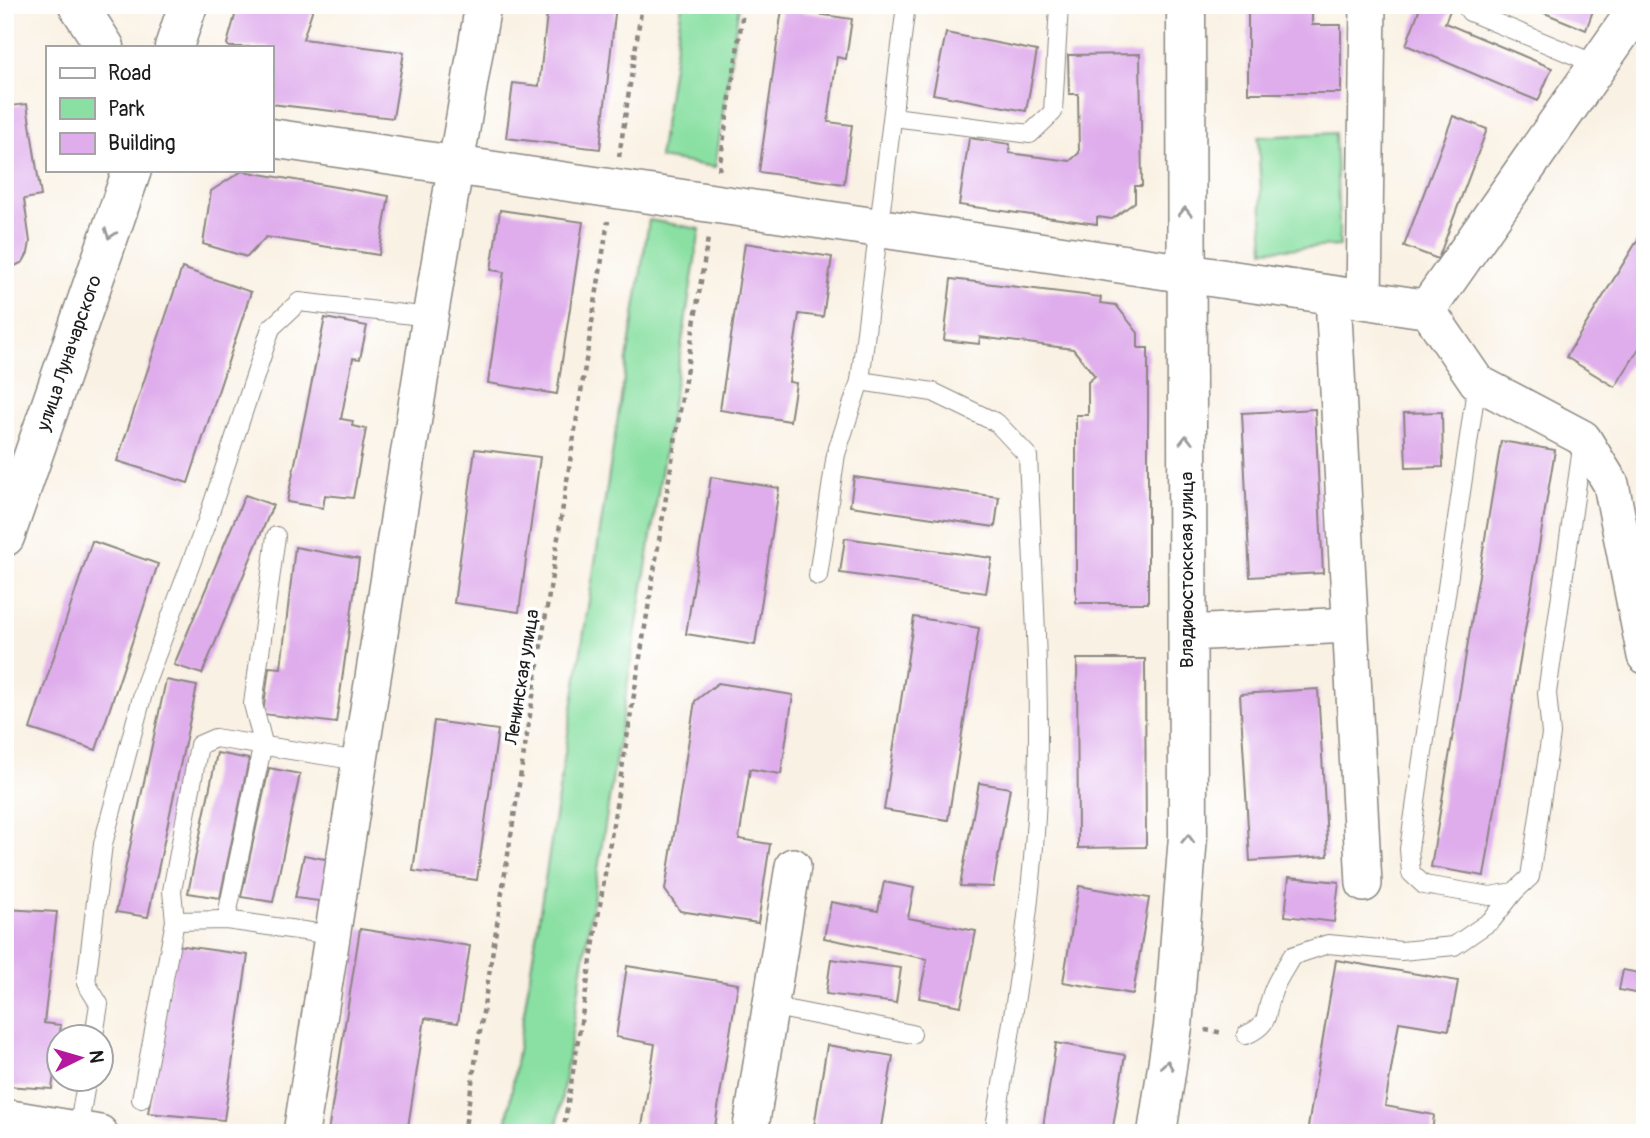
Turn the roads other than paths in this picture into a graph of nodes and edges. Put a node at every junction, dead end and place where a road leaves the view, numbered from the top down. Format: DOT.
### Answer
graph roads {
  1 [pos="78,5"];
  2 [pos="188,5"];
  3 [pos="483,5"];
  4 [pos="906,5"];
  5 [pos="1059,5"];
  6 [pos="1186,5"];
  7 [pos="1368,5"];
  8 [pos="1465,5"];
  9 [pos="1640,5"];
  10 [pos="104,46"];
  11 [pos="174,46"];
  12 [pos="1598,65"];
  13 [pos="893,117"];
  14 [pos="273,138"];
  15 [pos="458,168"];
  16 [pos="131,172"];
  17 [pos="880,229"];
  18 [pos="1185,275"];
  19 [pos="1349,298"];
  20 [pos="1427,309"];
  21 [pos="430,317"];
  22 [pos="859,381"];
  23 [pos="1477,382"];
  24 [pos="1583,438"];
  25 [pos="276,536"];
  26 [pos="5,537"];
  27 [pos="818,576"];
  28 [pos="1350,625"];
  29 [pos="1187,633"];
  30 [pos="1645,656"];
  31 [pos="263,744"];
  32 [pos="359,761"];
  33 [pos="793,866"];
  34 [pos="1364,884"];
  35 [pos="1514,892"];
  36 [pos="226,920"];
  37 [pos="175,921"];
  38 [pos="332,935"];
  39 [pos="769,1006"];
  40 [pos="96,1023"];
  41 [pos="912,1034"];
  42 [pos="1246,1035"];
  43 [pos="87,1092"];
  44 [pos="141,1099"];
  45 [pos="5,1117"];
  46 [pos="85,1132"];
  47 [pos="301,1133"];
  48 [pos="750,1133"];
  49 [pos="994,1133"];
  50 [pos="1157,1133"];
  1 -- 10 [label="street"];
  2 -- 11 [label="street"];
  3 -- 15 [label="street"];
  4 -- 13 [label="lane"];
  5 -- 13 [label="lane"];
  18 -- 6 [label="street, Владивостокская улица, one-way"];
  7 -- 19 [label="street"];
  8 -- 12 [label="lane"];
  9 -- 12 [label="street"];
  12 -- 20 [label="street"];
  13 -- 17 [label="lane"];
  14 -- 15 [label="street"];
  15 -- 17 [label="street"];
  15 -- 21 [label="street"];
  16 -- 26 [label="street, улица Луначарского, one-way"];
  17 -- 18 [label="street"];
  17 -- 22 [label="lane"];
  18 -- 19 [label="street"];
  29 -- 18 [label="street, Владивостокская улица, one-way"];
  19 -- 20 [label="street"];
  19 -- 28 [label="street"];
  20 -- 23 [label="street"];
  21 -- 32 [label="street"];
  21 -- 40 [label="lane"];
  22 -- 27 [label="lane"];
  22 -- 49 [label="lane"];
  23 -- 24 [label="street"];
  23 -- 35 [label="lane"];
  24 -- 30 [label="street"];
  24 -- 35 [label="lane"];
  25 -- 31 [label="lane"];
  28 -- 29 [label="street"];
  28 -- 34 [label="street"];
  50 -- 29 [label="street, Владивостокская улица, one-way"];
  31 -- 32 [label="lane"];
  31 -- 36 [label="lane"];
  31 -- 37 [label="lane"];
  32 -- 38 [label="street"];
  33 -- 39 [label="street"];
  35 -- 42 [label="lane"];
  36 -- 37 [label="lane"];
  36 -- 38 [label="lane"];
  37 -- 44 [label="lane"];
  38 -- 47 [label="street"];
  39 -- 41 [label="lane"];
  39 -- 48 [label="street"];
  43 -- 46 [label="lane"];
  45 -- 46 [label="street"];
}
